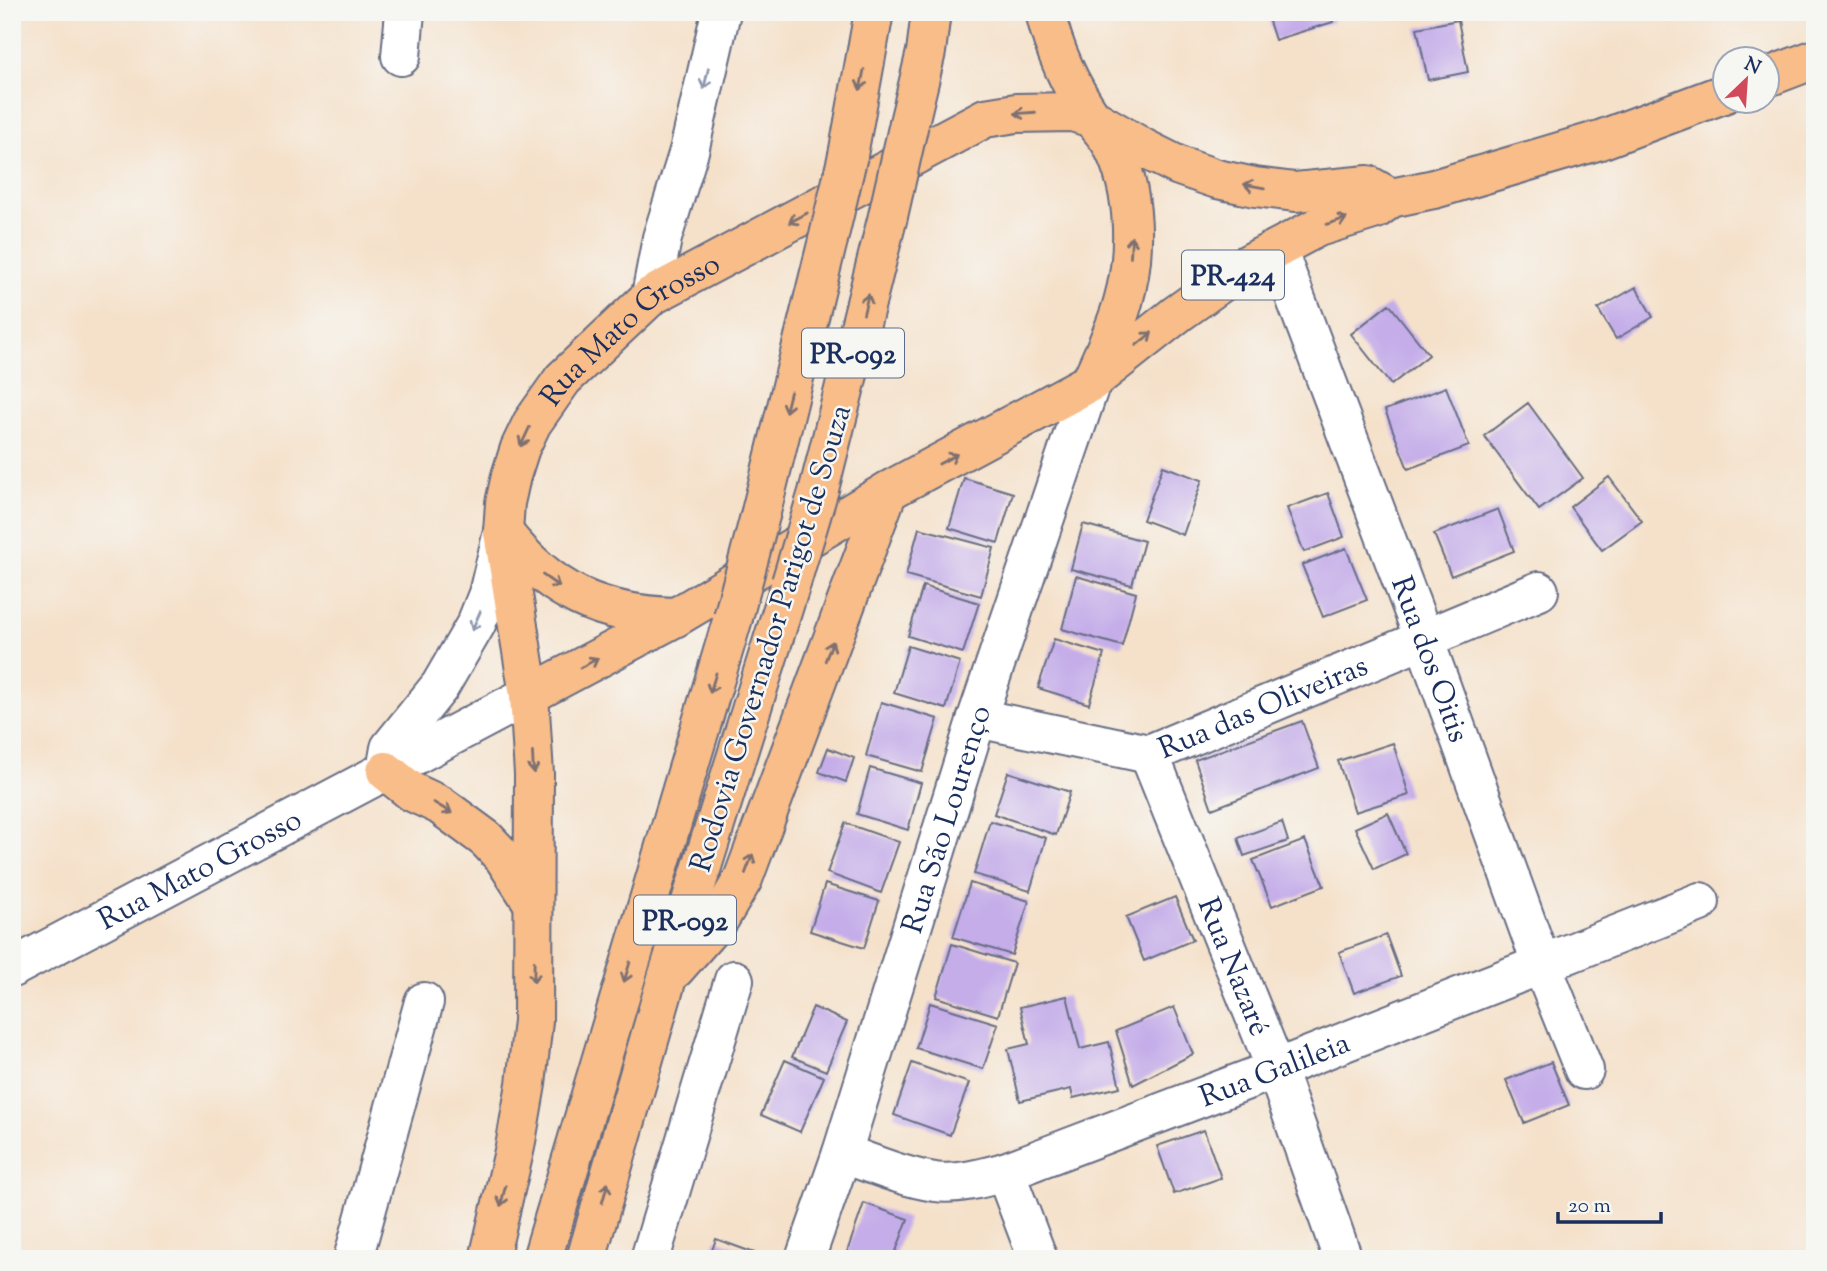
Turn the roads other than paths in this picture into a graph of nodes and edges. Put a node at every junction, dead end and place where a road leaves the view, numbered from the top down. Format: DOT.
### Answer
graph roads {
  1 [pos="405,12"];
  2 [pos="721,12"];
  3 [pos="874,12"];
  4 [pos="931,12"];
  5 [pos="1045,12"];
  6 [pos="401,56"];
  7 [pos="1815,59"];
  8 [pos="1782,72"];
  9 [pos="1712,98"];
  10 [pos="1092,118"];
  11 [pos="1391,198"];
  12 [pos="1276,249"];
  13 [pos="651,296"];
  14 [pos="1091,382"];
  15 [pos="888,491"];
  16 [pos="503,533"];
  17 [pos="1539,591"];
  18 [pos="676,617"];
  19 [pos="1424,639"];
  20 [pos="529,695"];
  21 [pos="977,718"];
  22 [pos="1149,754"];
  23 [pos="386,771"];
  24 [pos="1700,902"];
  25 [pos="533,904"];
  26 [pos="1541,963"];
  27 [pos="12,968"];
  28 [pos="667,978"];
  29 [pos="734,980"];
  30 [pos="424,1002"];
  31 [pos="1276,1069"];
  32 [pos="1584,1070"];
  33 [pos="842,1153"];
  34 [pos="1005,1172"];
  35 [pos="353,1259"];
  36 [pos="489,1259"];
  37 [pos="542,1259"];
  38 [pos="586,1259"];
  39 [pos="650,1259"];
  40 [pos="805,1259"];
  41 [pos="1038,1259"];
  42 [pos="1343,1259"];
  1 -- 6 [label="street"];
  2 -- 13 [label="street, one-way"];
  3 -- 37 [label="main road, Rodovia Governador Parigot de Souza / PR-092, one-way, bridge"];
  28 -- 4 [label="main road, Rodovia Governador Parigot de Souza / PR-092, one-way, bridge"];
  5 -- 10 [label="main road"];
  7 -- 8 [label="main road"];
  9 -- 11 [label="main road, PR-424"];
  11 -- 10 [label="main road, one-way"];
  10 -- 13 [label="main road, Rua Mato Grosso, one-way"];
  14 -- 10 [label="main road, one-way"];
  12 -- 11 [label="main road, PR-424, one-way"];
  14 -- 12 [label="main road, PR-424, one-way"];
  12 -- 19 [label="street, Rua dos Oitis"];
  13 -- 16 [label="main road, Rua Mato Grosso, one-way"];
  15 -- 14 [label="main road, one-way"];
  14 -- 21 [label="street, Rua São Lourenço"];
  15 -- 18 [label="main road"];
  28 -- 15 [label="main road, one-way"];
  16 -- 18 [label="main road, one-way"];
  16 -- 20 [label="main road"];
  16 -- 23 [label="street, Rua Mato Grosso, one-way"];
  17 -- 19 [label="street, Rua das Oliveiras"];
  20 -- 18 [label="main road, one-way"];
  19 -- 22 [label="street, Rua das Oliveiras"];
  19 -- 26 [label="street, Rua dos Oitis"];
  20 -- 23 [label="street, Rua Mato Grosso"];
  20 -- 25 [label="main road, one-way"];
  21 -- 22 [label="street, Rua das Oliveiras"];
  21 -- 33 [label="street, Rua São Lourenço"];
  22 -- 31 [label="street, Rua Nazaré"];
  23 -- 25 [label="main road, one-way"];
  23 -- 27 [label="street, Rua Mato Grosso"];
  24 -- 26 [label="street, Rua Galileia"];
  25 -- 36 [label="main road, one-way"];
  26 -- 31 [label="street, Rua Galileia"];
  26 -- 32 [label="street, Rua dos Oitis"];
  38 -- 28 [label="main road, Rodovia Governador Parigot de Souza / PR-092, one-way"];
  29 -- 39 [label="street"];
  30 -- 35 [label="street"];
  31 -- 34 [label="street, Rua Galileia"];
  31 -- 42 [label="street, Rua Nazaré"];
  33 -- 34 [label="street, Rua Galileia"];
  33 -- 40 [label="street, Rua São Lourenço"];
  34 -- 41 [label="street"];
}
